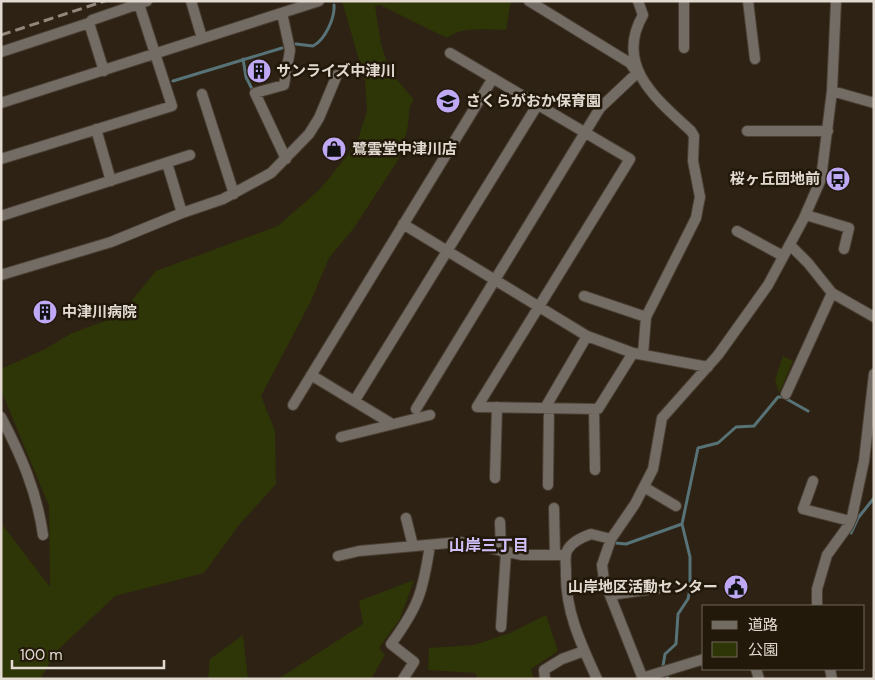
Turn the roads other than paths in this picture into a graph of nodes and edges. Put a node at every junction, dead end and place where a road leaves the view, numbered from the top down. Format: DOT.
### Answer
graph roads {
  1 [pos="191,1"];
  2 [pos="319,1"];
  3 [pos="529,1"];
  4 [pos="638,1"];
  5 [pos="684,1"];
  6 [pos="748,1"];
  7 [pos="836,1"];
  8 [pos="141,2"];
  9 [pos="282,13"];
  10 [pos="89,23"];
  11 [pos="202,38"];
  12 [pos="684,48"];
  13 [pos="1,52"];
  14 [pos="450,53"];
  15 [pos="155,54"];
  16 [pos="755,59"];
  17 [pos="104,71"];
  18 [pos="638,73"];
  19 [pos="337,75"];
  20 [pos="493,78"];
  21 [pos="832,91"];
  22 [pos="202,94"];
  23 [pos="1,102"];
  24 [pos="874,102"];
  25 [pos="538,104"];
  26 [pos="96,129"];
  27 [pos="747,131"];
  28 [pos="828,131"];
  29 [pos="586,132"];
  30 [pos="190,155"];
  31 [pos="1,159"];
  32 [pos="286,159"];
  33 [pos="166,163"];
  34 [pos="110,181"];
  35 [pos="234,194"];
  36 [pos="182,213"];
  37 [pos="806,214"];
  38 [pos="1,216"];
  39 [pos="403,224"];
  40 [pos="737,231"];
  41 [pos="790,245"];
  42 [pos="844,249"];
  43 [pos="446,251"];
  44 [pos="783,256"];
  45 [pos="1,275"];
  46 [pos="495,280"];
  47 [pos="832,293"];
  48 [pos="584,296"];
  49 [pos="539,308"];
  50 [pos="646,317"];
  51 [pos="874,317"];
  52 [pos="587,336"];
  53 [pos="638,353"];
  54 [pos="708,367"];
  55 [pos="874,374"];
  56 [pos="311,375"];
  57 [pos="786,394"];
  58 [pos="355,400"];
  59 [pos="293,405"];
  60 [pos="497,407"];
  61 [pos="547,408"];
  62 [pos="416,409"];
  63 [pos="594,409"];
  64 [pos="430,415"];
  65 [pos="1,417"];
  66 [pos="392,424"];
  67 [pos="341,437"];
  68 [pos="594,470"];
  69 [pos="495,478"];
  70 [pos="813,481"];
  71 [pos="548,485"];
  72 [pos="644,487"];
  73 [pos="676,506"];
  74 [pos="554,508"];
  75 [pos="406,518"];
  76 [pos="850,521"];
  77 [pos="500,522"];
  78 [pos="43,535"];
  79 [pos="611,539"];
  80 [pos="430,545"];
  81 [pos="413,546"];
  82 [pos="503,551"];
  83 [pos="560,555"];
  84 [pos="338,556"];
  85 [pos="660,588"];
  86 [pos="610,595"];
  87 [pos="817,605"];
  88 [pos="501,627"];
  89 [pos="584,651"];
  90 [pos="702,660"];
  91 [pos="643,678"];
  92 [pos="403,679"];
  93 [pos="546,679"];
  94 [pos="597,679"];
  1 -- 11 [label="street"];
  2 -- 9 [label="street"];
  3 -- 18 [label="street"];
  4 -- 18 [label="street"];
  5 -- 12 [label="street"];
  6 -- 16 [label="street"];
  7 -- 21 [label="street"];
  8 -- 10 [label="street"];
  8 -- 15 [label="street"];
  9 -- 11 [label="street"];
  9 -- 32 [label="street"];
  10 -- 13 [label="street"];
  10 -- 17 [label="street"];
  11 -- 15 [label="street"];
  14 -- 20 [label="street"];
  15 -- 17 [label="street"];
  15 -- 26 [label="street"];
  17 -- 23 [label="street"];
  18 -- 29 [label="street"];
  18 -- 50 [label="street"];
  19 -- 32 [label="street"];
  20 -- 25 [label="street"];
  20 -- 39 [label="street"];
  21 -- 24 [label="street"];
  21 -- 28 [label="street"];
  22 -- 35 [label="street"];
  25 -- 29 [label="street"];
  25 -- 43 [label="street"];
  26 -- 31 [label="street"];
  26 -- 34 [label="street"];
  27 -- 28 [label="street"];
  28 -- 37 [label="street"];
  29 -- 46 [label="street"];
  29 -- 49 [label="street"];
  30 -- 33 [label="street"];
  32 -- 35 [label="street"];
  33 -- 34 [label="street"];
  33 -- 36 [label="street"];
  34 -- 38 [label="street"];
  35 -- 36 [label="street"];
  36 -- 45 [label="street"];
  37 -- 41 [label="street"];
  37 -- 42 [label="street"];
  39 -- 43 [label="street"];
  39 -- 56 [label="street"];
  40 -- 44 [label="street"];
  41 -- 44 [label="street"];
  41 -- 47 [label="street"];
  43 -- 46 [label="street"];
  43 -- 58 [label="street"];
  44 -- 54 [label="street"];
  46 -- 49 [label="street"];
  46 -- 62 [label="street"];
  47 -- 51 [label="street"];
  47 -- 57 [label="street"];
  48 -- 50 [label="street"];
  49 -- 52 [label="street"];
  49 -- 60 [label="street"];
  50 -- 53 [label="street"];
  52 -- 53 [label="street"];
  52 -- 61 [label="street"];
  53 -- 54 [label="street"];
  53 -- 63 [label="street"];
  54 -- 72 [label="street"];
  55 -- 76 [label="street"];
  56 -- 58 [label="street"];
  56 -- 59 [label="street"];
  58 -- 66 [label="street"];
  60 -- 61 [label="street"];
  60 -- 69 [label="street"];
  61 -- 63 [label="street"];
  61 -- 71 [label="street"];
  63 -- 68 [label="street"];
  64 -- 66 [label="street"];
  65 -- 78 [label="street"];
  66 -- 67 [label="street"];
  70 -- 76 [label="street"];
  72 -- 73 [label="street"];
  72 -- 79 [label="street"];
  74 -- 83 [label="street"];
  75 -- 81 [label="street"];
  76 -- 87 [label="street"];
  77 -- 82 [label="street"];
  79 -- 83 [label="street"];
  79 -- 86 [label="street"];
  80 -- 81 [label="street"];
  80 -- 82 [label="street"];
  80 -- 92 [label="street"];
  81 -- 84 [label="street"];
  82 -- 83 [label="street"];
  82 -- 88 [label="street"];
  83 -- 89 [label="street"];
  85 -- 86 [label="street"];
  86 -- 91 [label="street"];
  89 -- 93 [label="street"];
  89 -- 94 [label="street"];
  90 -- 91 [label="street"];
}
